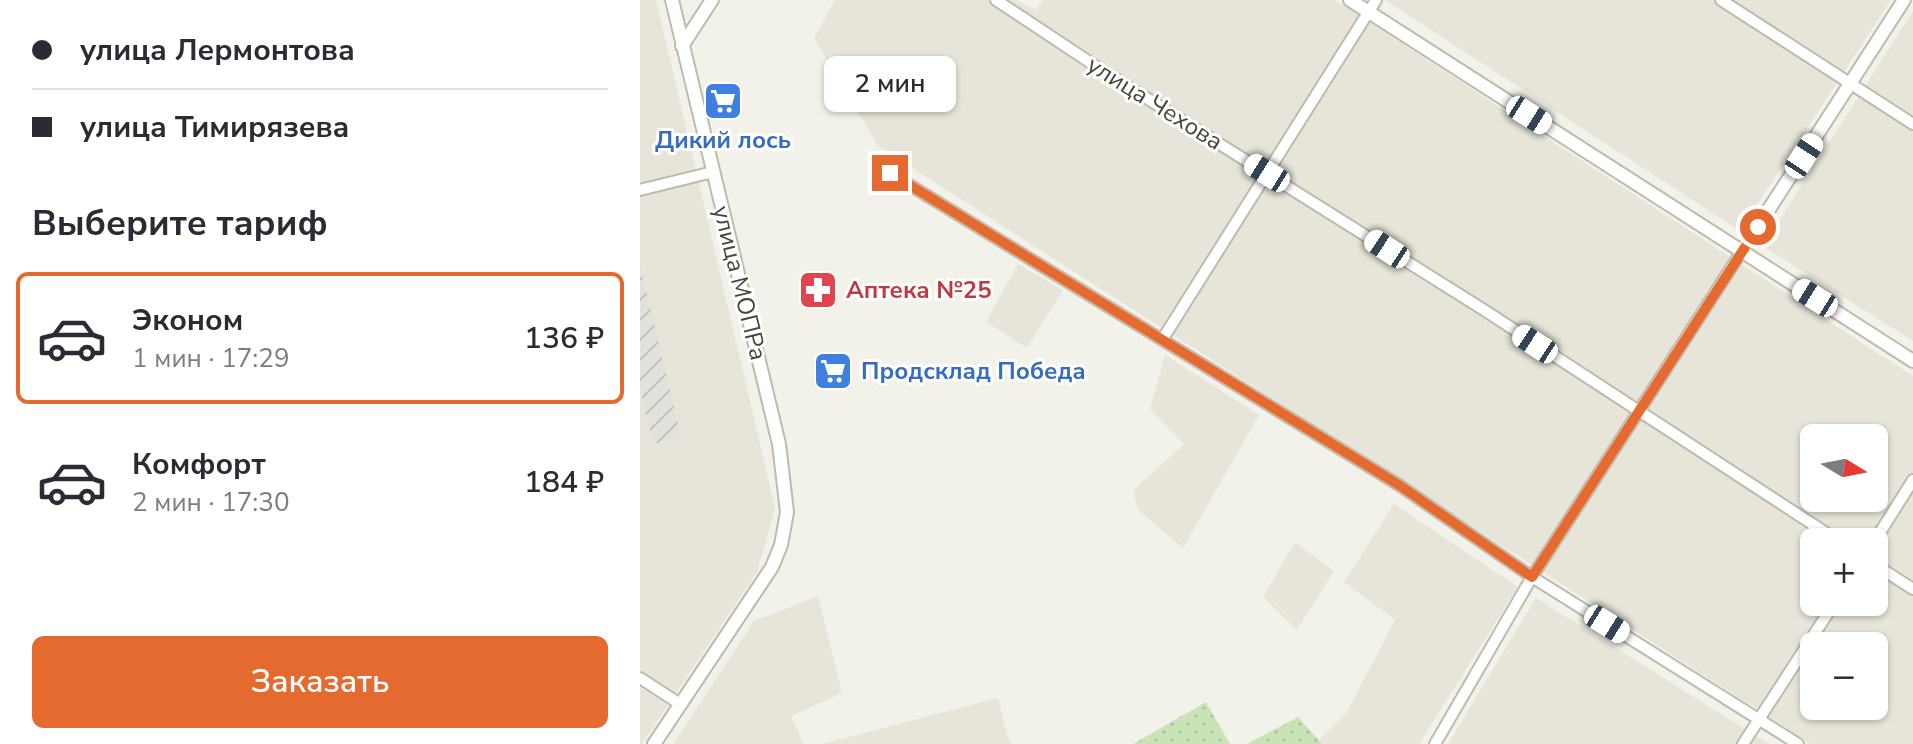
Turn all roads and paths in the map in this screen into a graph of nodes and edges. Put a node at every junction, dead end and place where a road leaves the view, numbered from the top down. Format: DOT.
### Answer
graph roads {
  1 [pos="672,0"];
  2 [pos="712,0"];
  3 [pos="996,0"];
  4 [pos="1350,0"];
  5 [pos="1376,0"];
  6 [pos="1721,0"];
  7 [pos="1904,0"];
  8 [pos="1369,13"];
  9 [pos="682,46"];
  10 [pos="1851,84"];
  11 [pos="1913,124"];
  12 [pos="713,172"];
  13 [pos="890,173"];
  14 [pos="1267,173"];
  15 [pos="640,190"];
  16 [pos="1742,251"];
  17 [pos="1162,340"];
  18 [pos="1913,361"];
  19 [pos="1637,412"];
  20 [pos="1913,480"];
  21 [pos="1818,528"];
  22 [pos="1883,528"];
  23 [pos="1888,573"];
  24 [pos="1532,577"];
  25 [pos="1913,589"];
  26 [pos="1826,616"];
  27 [pos="640,678"];
  28 [pos="680,704"];
  29 [pos="1759,719"];
  30 [pos="654,744"];
  31 [pos="1435,744"];
  32 [pos="1743,744"];
  33 [pos="1798,744"];
  1 -- 9 [label="street, улица МОПРа"];
  2 -- 9 [label="street"];
  3 -- 14 [label="street, улица Чехова"];
  4 -- 8 [label="street"];
  5 -- 8 [label="street"];
  6 -- 10 [label="street"];
  7 -- 10 [label="street"];
  8 -- 14 [label="street"];
  8 -- 16 [label="street"];
  9 -- 12 [label="street, улица МОПРа"];
  10 -- 11 [label="street"];
  10 -- 16 [label="street"];
  12 -- 15 [label="street"];
  12 -- 28 [label="street, улица МОПРа"];
  13 -- 17 [label="street"];
  14 -- 17 [label="street"];
  14 -- 19 [label="street, улица Чехова"];
  16 -- 18 [label="street"];
  16 -- 19 [label="street"];
  17 -- 24 [label="street"];
  19 -- 21 [label="street, улица Чехова"];
  19 -- 24 [label="street"];
  20 -- 22 [label="street"];
  23 -- 25 [label="street"];
  24 -- 29 [label="street"];
  24 -- 31 [label="street"];
  26 -- 29 [label="street"];
  27 -- 28 [label="street"];
  28 -- 30 [label="street, улица МОПРа"];
  29 -- 32 [label="street"];
  29 -- 33 [label="street"];
}
